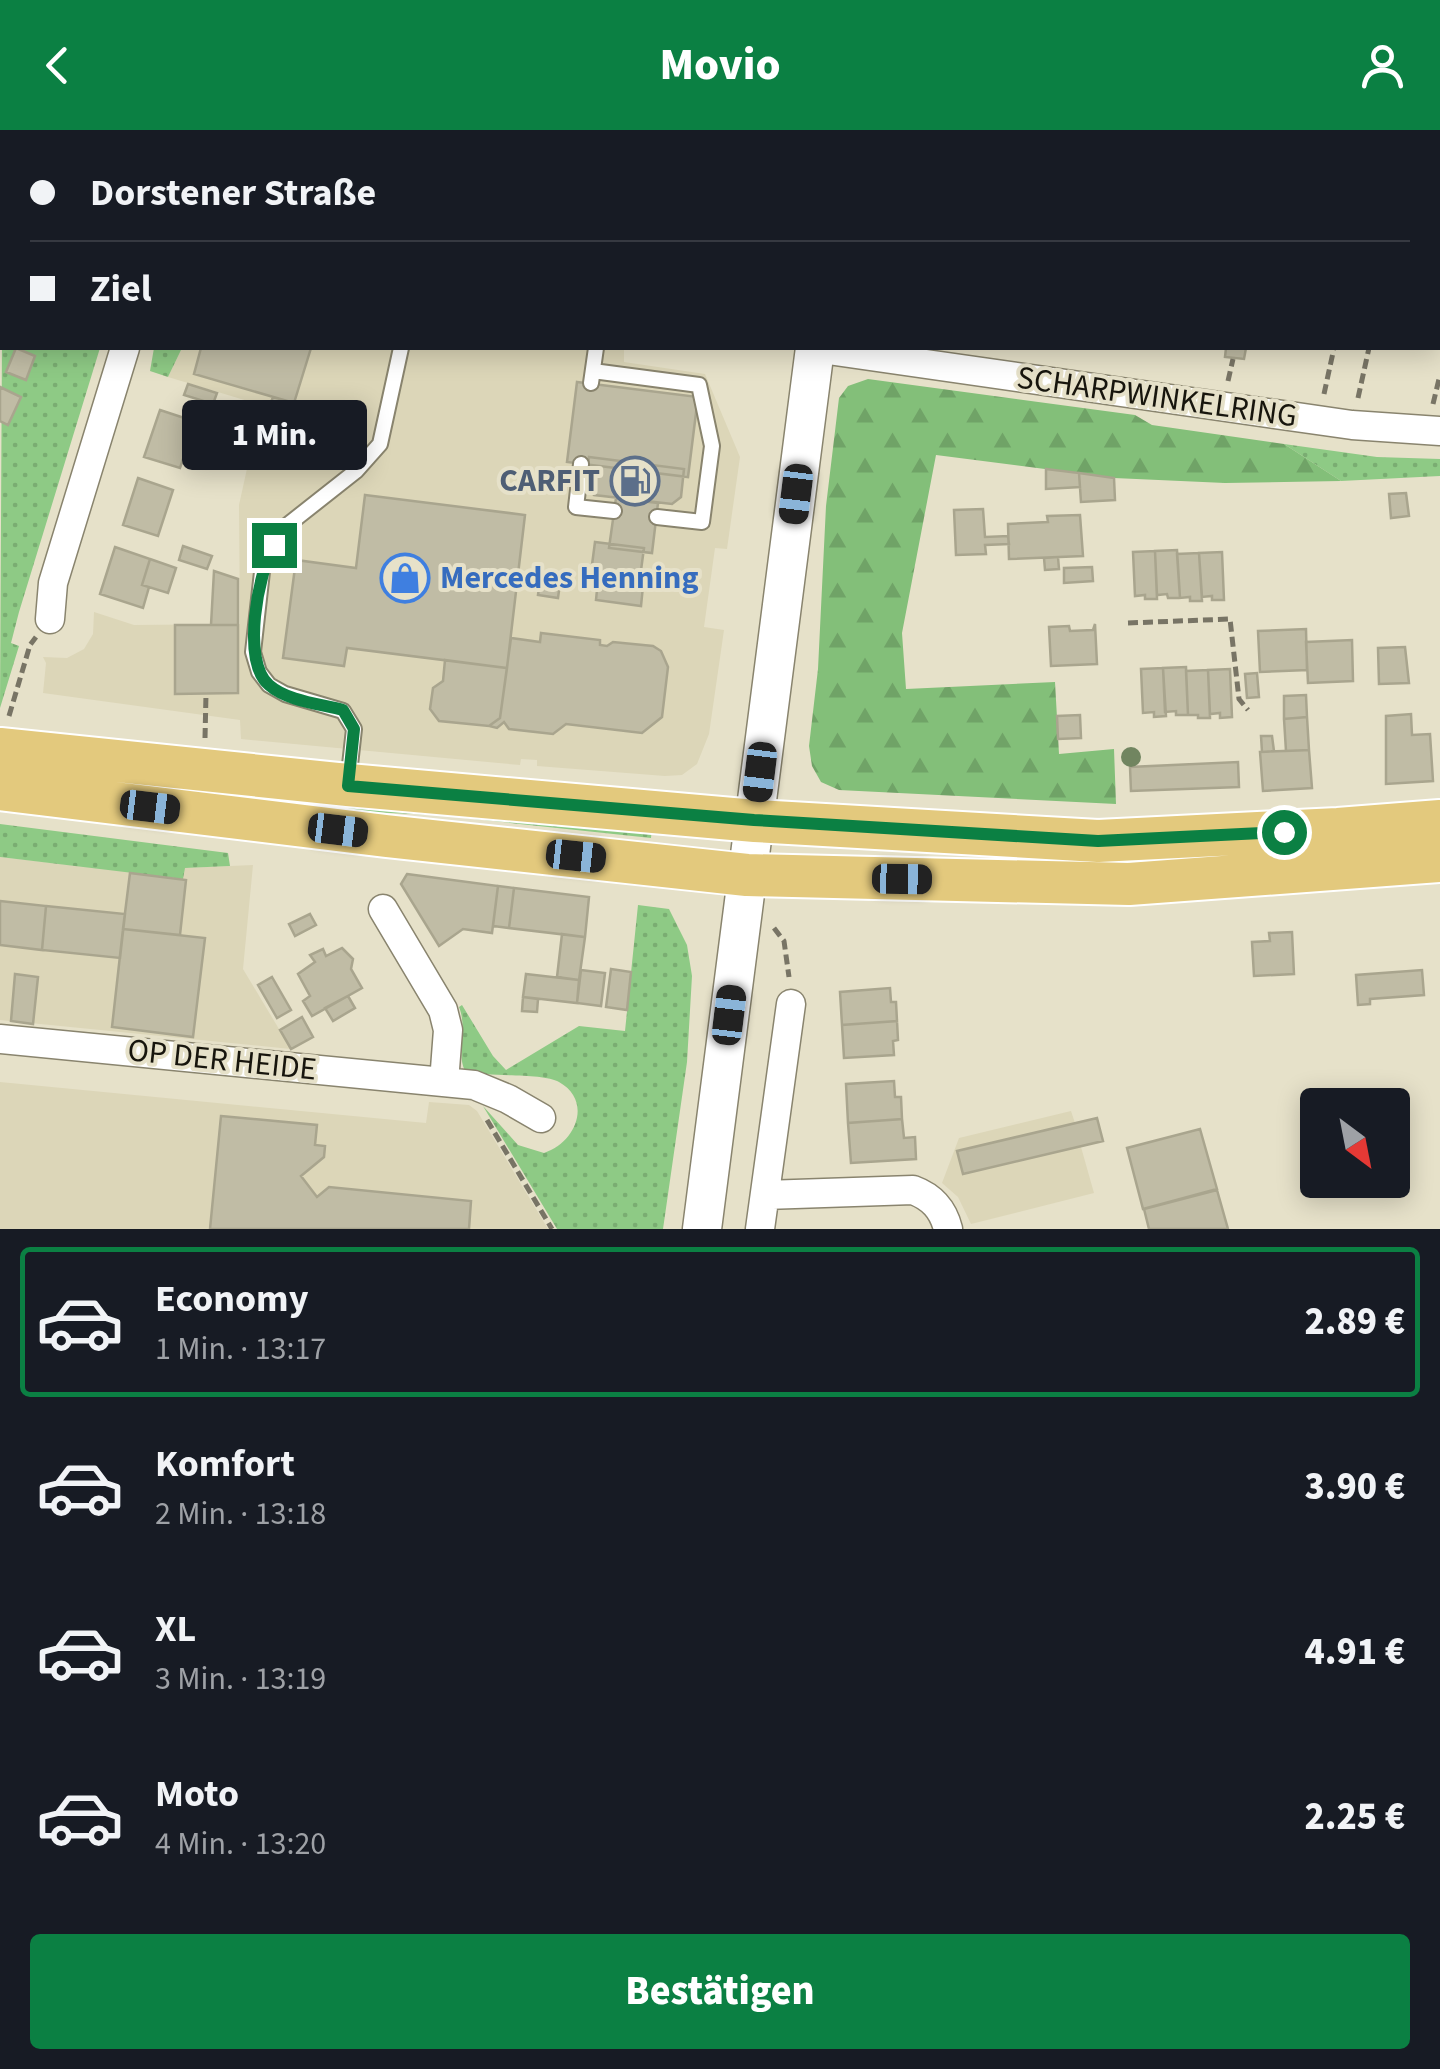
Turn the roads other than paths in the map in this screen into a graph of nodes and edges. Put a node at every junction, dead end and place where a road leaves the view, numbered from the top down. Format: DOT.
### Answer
graph roads {
  1 [pos="124,350"];
  2 [pos="402,350"];
  3 [pos="596,350"];
  4 [pos="814,350"];
  5 [pos="828,350"];
  6 [pos="1440,431"];
  7 [pos="692,444"];
  8 [pos="712,446"];
  9 [pos="581,464"];
  10 [pos="614,512"];
  11 [pos="656,517"];
  12 [pos="50,619"];
  13 [pos="1,762"];
  14 [pos="348,786"];
  15 [pos="754,820"];
  16 [pos="1440,821"];
  17 [pos="1440,861"];
  18 [pos="747,875"];
  19 [pos="383,908"];
  20 [pos="791,1004"];
  21 [pos="0,1039"];
  22 [pos="444,1082"];
  23 [pos="541,1118"];
  24 [pos="764,1195"];
  25 [pos="702,1229"];
  26 [pos="760,1229"];
  27 [pos="948,1229"];
  1 -- 12 [label="street"];
  2 -- 14 [label="lane"];
  3 -- 8 [label="lane"];
  4 -- 15 [label="main road"];
  5 -- 6 [label="street, SCHARPWINKELRING"];
  7 -- 8 [label="lane"];
  8 -- 11 [label="lane"];
  9 -- 10 [label="lane"];
  13 -- 14 [label="main road"];
  13 -- 18 [label="main road"];
  14 -- 15 [label="main road"];
  15 -- 16 [label="main road"];
  15 -- 18 [label="main road"];
  17 -- 18 [label="main road"];
  18 -- 25 [label="main road"];
  19 -- 22 [label="street"];
  20 -- 24 [label="street"];
  21 -- 22 [label="street, OP DER HEIDE"];
  22 -- 23 [label="street, OP DER HEIDE"];
  24 -- 26 [label="street"];
  24 -- 27 [label="street"];
}
